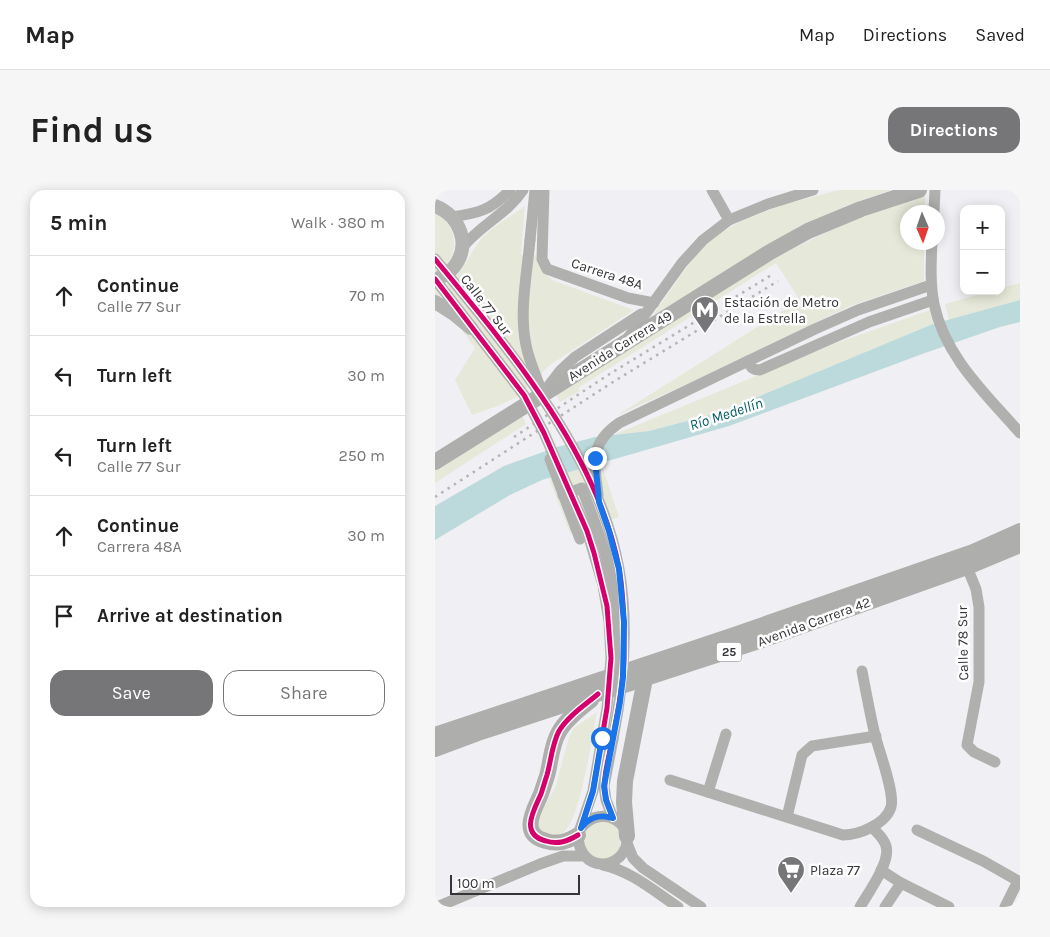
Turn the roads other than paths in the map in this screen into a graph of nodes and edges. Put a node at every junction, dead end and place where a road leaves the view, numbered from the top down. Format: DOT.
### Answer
graph roads {
  1 [pos="510,190"];
  2 [pos="523,190"];
  3 [pos="535,190"];
  4 [pos="544,190"];
  5 [pos="711,190"];
  6 [pos="813,190"];
  7 [pos="919,190"];
  8 [pos="935,190"];
  9 [pos="934,205"];
  10 [pos="435,206"];
  11 [pos="453,217"];
  12 [pos="729,220"];
  13 [pos="462,248"];
  14 [pos="932,250"];
  15 [pos="435,259"];
  16 [pos="435,280"];
  17 [pos="931,285"];
  18 [pos="899,296"];
  19 [pos="933,300"];
  20 [pos="435,302"];
  21 [pos="654,303"];
  22 [pos="904,310"];
  23 [pos="477,333"];
  24 [pos="624,343"];
  25 [pos="748,361"];
  26 [pos="544,399"];
  27 [pos="1020,434"];
  28 [pos="545,446"];
  29 [pos="436,460"];
  30 [pos="563,495"];
  31 [pos="599,502"];
  32 [pos="1020,531"];
  33 [pos="580,539"];
  34 [pos="1020,545"];
  35 [pos="967,567"];
  36 [pos="861,670"];
  37 [pos="619,672"];
  38 [pos="645,678"];
  39 [pos="598,694"];
  40 [pos="435,734"];
  41 [pos="726,734"];
  42 [pos="876,736"];
  43 [pos="607,738"];
  44 [pos="435,749"];
  45 [pos="995,762"];
  46 [pos="670,780"];
  47 [pos="708,792"];
  48 [pos="787,817"];
  49 [pos="613,818"];
  50 [pos="872,827"];
  51 [pos="917,830"];
  52 [pos="580,832"];
  53 [pos="627,840"];
  54 [pos="584,856"];
  55 [pos="598,864"];
  56 [pos="881,870"];
  57 [pos="1019,882"];
  58 [pos="901,883"];
  59 [pos="437,907"];
  60 [pos="678,907"];
  61 [pos="701,907"];
  62 [pos="860,907"];
  63 [pos="885,907"];
  64 [pos="949,907"];
  65 [pos="1005,907"];
  1 -- 11 [label="street"];
  2 -- 13 [label="street"];
  3 -- 26 [label="street, bridge"];
  4 -- 21 [label="street, Carrera 48A"];
  5 -- 12 [label="street"];
  6 -- 12 [label="street"];
  7 -- 24 [label="highway, Avenida Carrera 49"];
  8 -- 9 [label="street"];
  10 -- 11 [label="main road"];
  11 -- 13 [label="main road"];
  12 -- 21 [label="street"];
  13 -- 16 [label="main road"];
  14 -- 17 [label="street"];
  15 -- 26 [label="street, Calle 77 Sur, bridge"];
  16 -- 23 [label="street, Calle 77 Sur, bridge"];
  17 -- 18 [label="street"];
  17 -- 19 [label="street"];
  18 -- 22 [label="street"];
  18 -- 25 [label="street"];
  19 -- 22 [label="street"];
  19 -- 27 [label="street"];
  20 -- 23 [label="main road, bridge"];
  21 -- 24 [label="street"];
  21 -- 26 [label="street, Carrera 48A"];
  22 -- 25 [label="street"];
  23 -- 43 [label="street, Calle 77 Sur, bridge"];
  24 -- 26 [label="highway, Avenida Carrera 49"];
  25 -- 31 [label="street, bridge"];
  26 -- 29 [label="highway, Avenida Carrera 49"];
  26 -- 31 [label="street, Calle 77 Sur, bridge"];
  28 -- 30 [label="street"];
  30 -- 33 [label="street"];
  30 -- 37 [label="street"];
  31 -- 43 [label="street, Calle 77 Sur, bridge"];
  32 -- 37 [label="highway, Avenida Carrera 42 / 25"];
  34 -- 35 [label="highway, Avenida Carrera 42 / 25"];
  35 -- 38 [label="highway, Avenida Carrera 42 / 25"];
  35 -- 45 [label="street, Calle 78 Sur"];
  36 -- 42 [label="street"];
  37 -- 40 [label="highway, Avenida Carrera 42 / 25"];
  38 -- 39 [label="highway, Avenida Carrera 42 / 25"];
  38 -- 53 [label="highway"];
  39 -- 44 [label="highway, Avenida Carrera 42 / 25"];
  39 -- 52 [label="highway"];
  41 -- 47 [label="street"];
  42 -- 48 [label="street"];
  42 -- 50 [label="street"];
  43 -- 49 [label="street, Calle 77 Sur"];
  43 -- 52 [label="street, Calle 77 Sur"];
  46 -- 47 [label="street"];
  47 -- 48 [label="street"];
  48 -- 50 [label="street"];
  49 -- 52 [label="street"];
  49 -- 53 [label="street"];
  50 -- 56 [label="street"];
  51 -- 57 [label="street"];
  52 -- 54 [label="street"];
  53 -- 55 [label="street"];
  53 -- 61 [label="street"];
  54 -- 55 [label="street"];
  54 -- 59 [label="street"];
  55 -- 60 [label="street"];
  56 -- 58 [label="street"];
  56 -- 62 [label="street"];
  57 -- 65 [label="street"];
  58 -- 63 [label="street"];
  58 -- 64 [label="street"];
}
